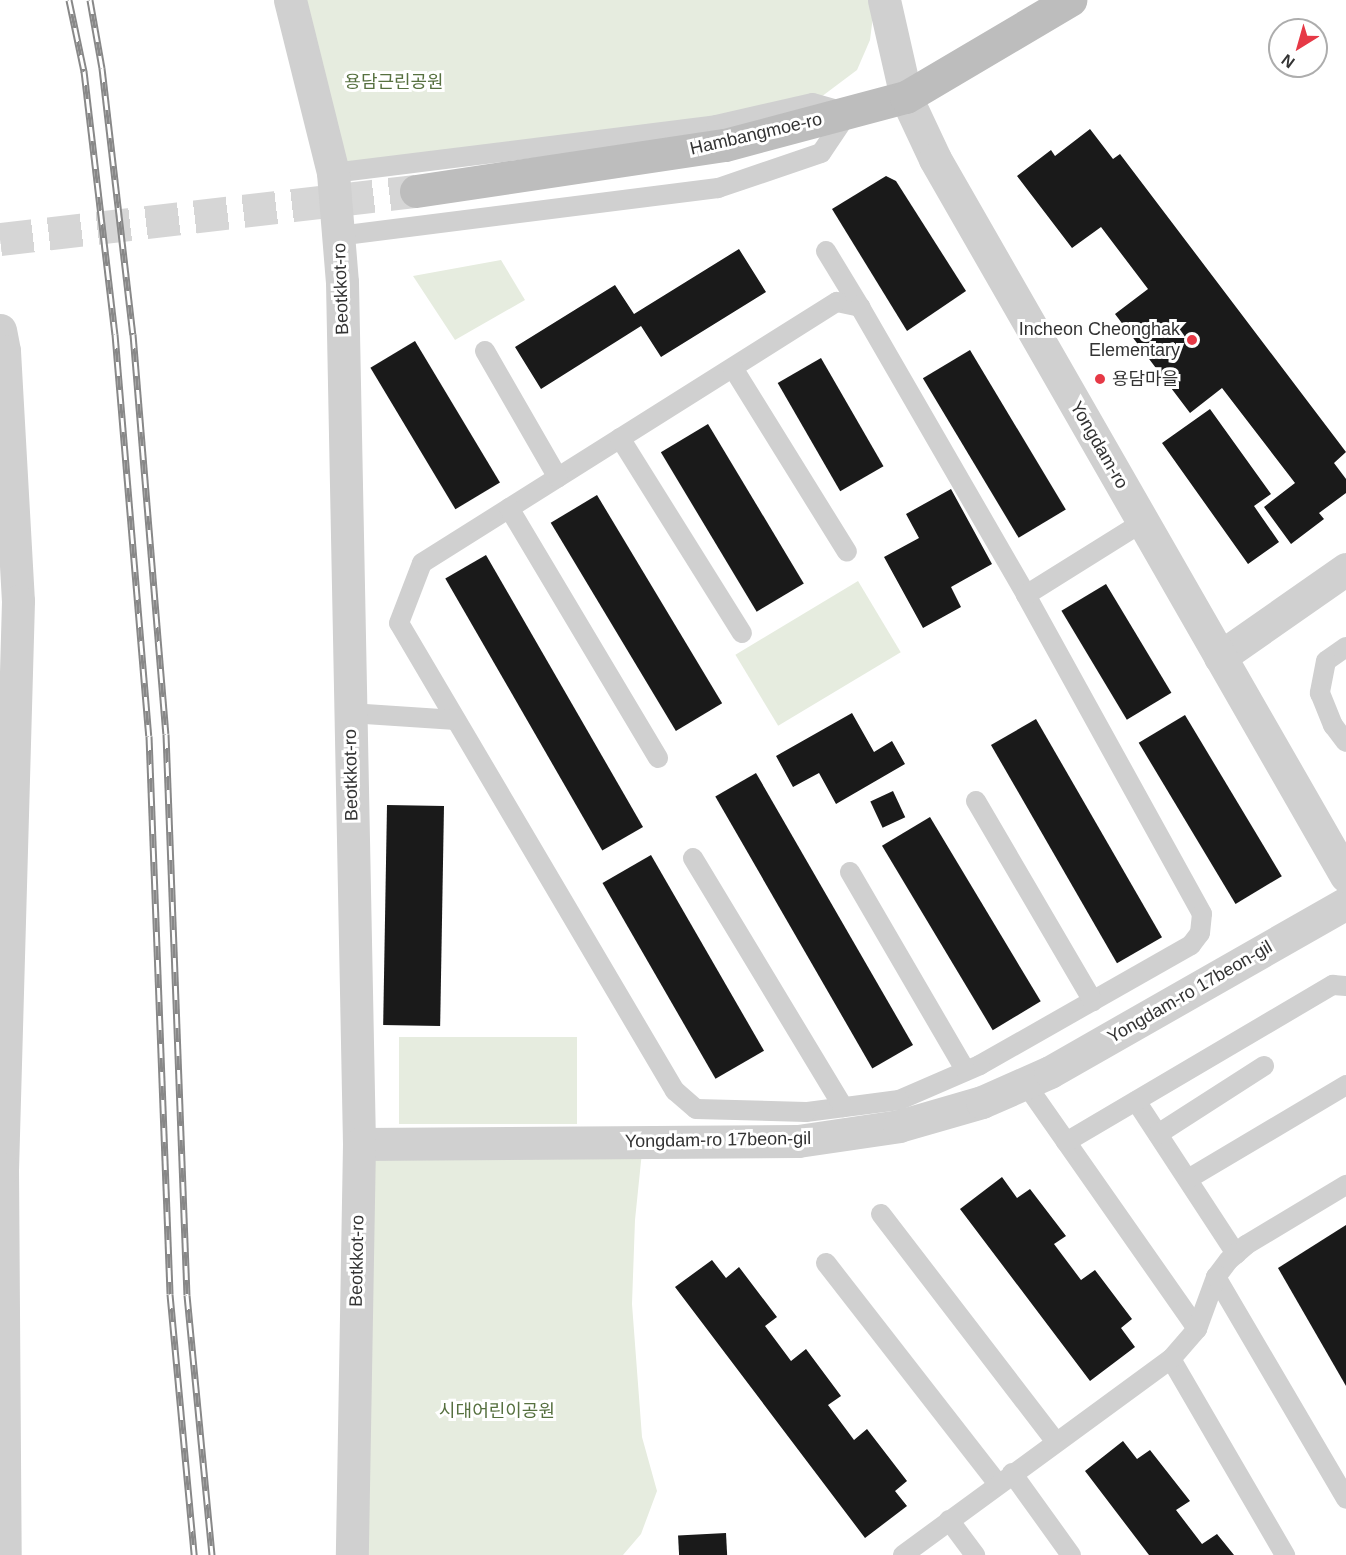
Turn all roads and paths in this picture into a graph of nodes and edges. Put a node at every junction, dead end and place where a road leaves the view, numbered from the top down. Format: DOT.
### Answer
graph roads {
  1 [pos="290,0"];
  2 [pos="884,0"];
  3 [pos="1070,0"];
  4 [pos="906,97"];
  5 [pos="848,113"];
  6 [pos="333,173"];
  7 [pos="416,191"];
  8 [pos="339,236"];
  9 [pos="826,251"];
  10 [pos="860,307"];
  11 [pos="0,330"];
  12 [pos="484,351"];
  13 [pos="733,368"];
  14 [pos="620,438"];
  15 [pos="558,478"];
  16 [pos="509,508"];
  17 [pos="1143,522"];
  18 [pos="847,552"];
  19 [pos="1346,569"];
  20 [pos="1026,595"];
  21 [pos="742,633"];
  22 [pos="1346,647"];
  23 [pos="1220,657"];
  24 [pos="350,713"];
  25 [pos="456,720"];
  26 [pos="1344,735"];
  27 [pos="658,758"];
  28 [pos="976,801"];
  29 [pos="6,808"];
  30 [pos="693,858"];
  31 [pos="850,872"];
  32 [pos="1346,876"];
  33 [pos="1346,903"];
  34 [pos="1346,986"];
  35 [pos="1093,1001"];
  36 [pos="1264,1066"];
  37 [pos="966,1071"];
  38 [pos="1025,1083"];
  39 [pos="1346,1085"];
  40 [pos="1136,1101"];
  41 [pos="843,1107"];
  42 [pos="1158,1134"];
  43 [pos="1066,1142"];
  44 [pos="359,1144"];
  45 [pos="1,1169"];
  46 [pos="1188,1179"];
  47 [pos="1346,1185"];
  48 [pos="881,1214"];
  49 [pos="1236,1254"];
  50 [pos="826,1263"];
  51 [pos="1216,1277"];
  52 [pos="1197,1329"];
  53 [pos="1171,1359"];
  54 [pos="1056,1442"];
  55 [pos="1004,1478"];
  56 [pos="1346,1499"];
  57 [pos="949,1520"];
  58 [pos="5,1555"];
  59 [pos="352,1555"];
  60 [pos="903,1555"];
  61 [pos="975,1555"];
  62 [pos="1071,1555"];
  63 [pos="1286,1555"];
  1 -- 6 [label="street, Beotkkot-ro"];
  2 -- 4 [label="street, Yongdam-ro"];
  3 -- 4 [label="main road, Hambangmoe-ro"];
  4 -- 5 [label="main road, Hambangmoe-ro"];
  4 -- 17 [label="street, Yongdam-ro"];
  5 -- 6 [label="lane"];
  5 -- 7 [label="main road, Hambangmoe-ro"];
  5 -- 8 [label="lane"];
  6 -- 8 [label="street, Beotkkot-ro"];
  8 -- 24 [label="street, Beotkkot-ro"];
  9 -- 10 [label="lane"];
  10 -- 13 [label="lane"];
  10 -- 20 [label="lane"];
  11 -- 29 [label="street"];
  12 -- 15 [label="lane"];
  13 -- 14 [label="lane"];
  13 -- 18 [label="lane"];
  14 -- 15 [label="lane"];
  14 -- 21 [label="lane"];
  15 -- 16 [label="lane"];
  16 -- 25 [label="lane"];
  16 -- 27 [label="lane"];
  17 -- 20 [label="lane"];
  17 -- 23 [label="street, Yongdam-ro"];
  19 -- 23 [label="street"];
  20 -- 35 [label="lane"];
  22 -- 26 [label="lane"];
  23 -- 32 [label="street, Yongdam-ro"];
  24 -- 25 [label="lane"];
  24 -- 44 [label="street, Beotkkot-ro"];
  25 -- 41 [label="lane"];
  28 -- 35 [label="lane"];
  29 -- 45 [label="street"];
  30 -- 41 [label="lane"];
  31 -- 37 [label="lane"];
  33 -- 38 [label="street, Yongdam-ro 17beon-gil"];
  34 -- 40 [label="lane"];
  35 -- 37 [label="lane"];
  36 -- 42 [label="lane"];
  37 -- 41 [label="lane"];
  38 -- 43 [label="lane"];
  38 -- 44 [label="street, Yongdam-ro 17beon-gil"];
  39 -- 46 [label="lane"];
  40 -- 42 [label="lane"];
  40 -- 43 [label="lane"];
  42 -- 46 [label="lane"];
  43 -- 52 [label="lane"];
  44 -- 59 [label="street, Beotkkot-ro"];
  45 -- 58 [label="street"];
  46 -- 49 [label="lane"];
  47 -- 49 [label="lane"];
  48 -- 54 [label="lane"];
  49 -- 51 [label="lane"];
  50 -- 55 [label="lane"];
  51 -- 52 [label="lane"];
  51 -- 56 [label="lane"];
  52 -- 53 [label="lane"];
  53 -- 54 [label="lane"];
  53 -- 63 [label="lane"];
  54 -- 55 [label="lane"];
  55 -- 57 [label="lane"];
  55 -- 62 [label="lane"];
  57 -- 60 [label="lane"];
  57 -- 61 [label="lane"];
}
